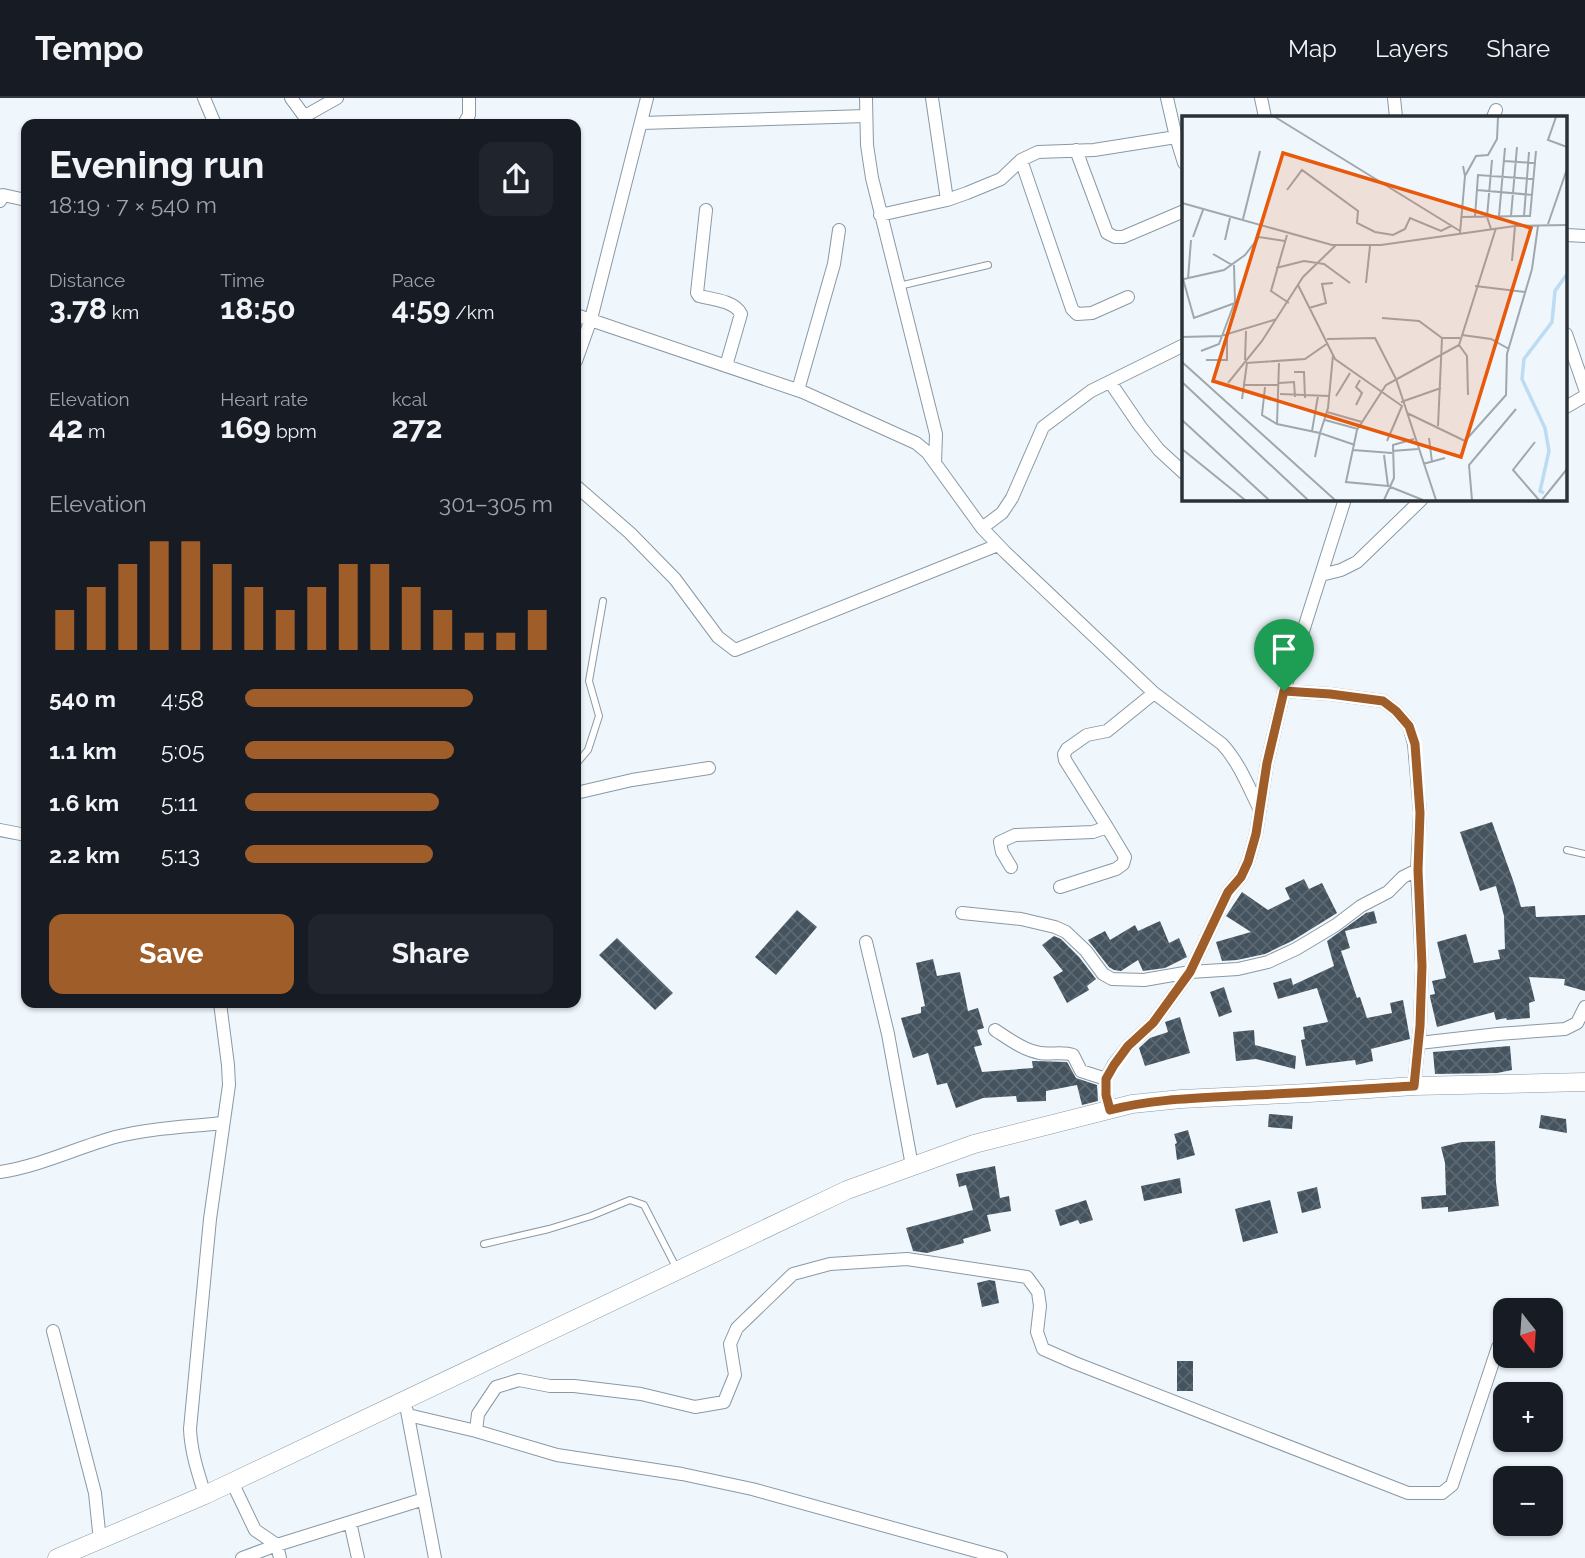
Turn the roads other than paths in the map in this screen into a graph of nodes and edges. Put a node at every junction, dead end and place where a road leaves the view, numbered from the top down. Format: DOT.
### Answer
graph roads {
  1 [pos="204,98"];
  2 [pos="291,98"];
  3 [pos="337,98"];
  4 [pos="469,98"];
  5 [pos="647,98"];
  6 [pos="866,98"];
  7 [pos="932,98"];
  8 [pos="1167,98"];
  9 [pos="1261,98"];
  10 [pos="1394,98"];
  11 [pos="866,116"];
  12 [pos="1265,116"];
  13 [pos="1396,116"];
  14 [pos="213,119"];
  15 [pos="306,119"];
  16 [pos="308,119"];
  17 [pos="467,119"];
  18 [pos="642,122"];
  19 [pos="1176,137"];
  20 [pos="1076,150"];
  21 [pos="1182,156"];
  22 [pos="1021,160"];
  23 [pos="21,199"];
  24 [pos="947,200"];
  25 [pos="0,201"];
  26 [pos="706,210"];
  27 [pos="1182,212"];
  28 [pos="880,215"];
  29 [pos="839,230"];
  30 [pos="988,265"];
  31 [pos="899,286"];
  32 [pos="1128,297"];
  33 [pos="581,316"];
  34 [pos="592,319"];
  35 [pos="1568,340"];
  36 [pos="1182,346"];
  37 [pos="581,348"];
  38 [pos="726,366"];
  39 [pos="1110,382"];
  40 [pos="1585,389"];
  41 [pos="798,390"];
  42 [pos="1585,396"];
  43 [pos="1568,406"];
  44 [pos="935,463"];
  45 [pos="1182,471"];
  46 [pos="581,490"];
  47 [pos="1345,500"];
  48 [pos="1421,500"];
  49 [pos="982,528"];
  50 [pos="998,545"];
  51 [pos="1321,575"];
  52 [pos="603,601"];
  53 [pos="1284,691"];
  54 [pos="1154,693"];
  55 [pos="581,759"];
  56 [pos="709,768"];
  57 [pos="581,792"];
  58 [pos="1260,810"];
  59 [pos="1107,827"];
  60 [pos="0,830"];
  61 [pos="21,834"];
  62 [pos="1567,850"];
  63 [pos="1585,855"];
  64 [pos="1011,867"];
  65 [pos="1418,870"];
  66 [pos="1060,887"];
  67 [pos="962,913"];
  68 [pos="866,942"];
  69 [pos="1190,972"];
  70 [pos="1585,1007"];
  71 [pos="221,1008"];
  72 [pos="995,1030"];
  73 [pos="1419,1043"];
  74 [pos="1106,1079"];
  75 [pos="1585,1082"];
  76 [pos="1414,1086"];
  77 [pos="1110,1110"];
  78 [pos="223,1123"];
  79 [pos="912,1166"];
  80 [pos="0,1172"];
  81 [pos="484,1244"];
  82 [pos="678,1269"];
  83 [pos="53,1331"];
  84 [pos="1493,1362"];
  85 [pos="406,1408"];
  86 [pos="476,1431"];
  87 [pos="232,1482"];
  88 [pos="205,1495"];
  89 [pos="424,1499"];
  90 [pos="350,1522"];
  91 [pos="100,1541"];
  92 [pos="279,1552"];
  93 [pos="61,1557"];
  94 [pos="242,1558"];
  95 [pos="358,1558"];
  96 [pos="435,1558"];
  97 [pos="1001,1558"];
  1 -- 14 [label="street"];
  2 -- 15 [label="street"];
  3 -- 16 [label="street"];
  4 -- 17 [label="street"];
  5 -- 18 [label="street"];
  6 -- 11 [label="street"];
  7 -- 24 [label="street"];
  8 -- 19 [label="street"];
  9 -- 12 [label="street"];
  10 -- 13 [label="street"];
  11 -- 18 [label="street"];
  11 -- 28 [label="street"];
  18 -- 34 [label="street"];
  19 -- 20 [label="street"];
  19 -- 21 [label="street"];
  20 -- 22 [label="street"];
  20 -- 27 [label="street"];
  22 -- 24 [label="street"];
  22 -- 32 [label="street"];
  23 -- 25 [label="street"];
  24 -- 28 [label="street"];
  26 -- 38 [label="street"];
  28 -- 31 [label="street"];
  29 -- 41 [label="street"];
  30 -- 31 [label="lane"];
  31 -- 44 [label="street"];
  33 -- 34 [label="street"];
  34 -- 37 [label="street"];
  34 -- 38 [label="street"];
  35 -- 40 [label="street"];
  36 -- 39 [label="street"];
  38 -- 41 [label="street"];
  39 -- 45 [label="street"];
  39 -- 49 [label="street"];
  41 -- 44 [label="street"];
  42 -- 43 [label="street"];
  44 -- 49 [label="street"];
  46 -- 50 [label="street"];
  47 -- 51 [label="street"];
  48 -- 51 [label="street"];
  49 -- 50 [label="street"];
  50 -- 54 [label="street"];
  51 -- 53 [label="street"];
  52 -- 55 [label="lane"];
  53 -- 58 [label="street"];
  53 -- 65 [label="street"];
  54 -- 58 [label="street"];
  54 -- 59 [label="street"];
  56 -- 57 [label="street"];
  58 -- 69 [label="street"];
  59 -- 64 [label="street"];
  59 -- 66 [label="street"];
  60 -- 61 [label="street"];
  62 -- 63 [label="lane"];
  65 -- 69 [label="street"];
  65 -- 73 [label="street"];
  67 -- 69 [label="street"];
  68 -- 79 [label="street"];
  69 -- 74 [label="street"];
  70 -- 73 [label="street"];
  71 -- 78 [label="street"];
  72 -- 74 [label="street"];
  73 -- 76 [label="street"];
  74 -- 77 [label="street"];
  75 -- 76 [label="main road"];
  76 -- 77 [label="main road"];
  77 -- 79 [label="main road"];
  78 -- 80 [label="street"];
  78 -- 88 [label="street"];
  79 -- 82 [label="main road"];
  81 -- 82 [label="lane"];
  82 -- 85 [label="main road"];
  83 -- 91 [label="street"];
  84 -- 86 [label="street"];
  85 -- 86 [label="street"];
  85 -- 87 [label="main road"];
  85 -- 89 [label="street"];
  86 -- 97 [label="street"];
  87 -- 88 [label="main road"];
  87 -- 92 [label="street"];
  88 -- 91 [label="main road"];
  89 -- 90 [label="street"];
  89 -- 96 [label="street"];
  90 -- 92 [label="street"];
  90 -- 95 [label="street"];
  91 -- 93 [label="main road"];
  92 -- 94 [label="street"];
}
